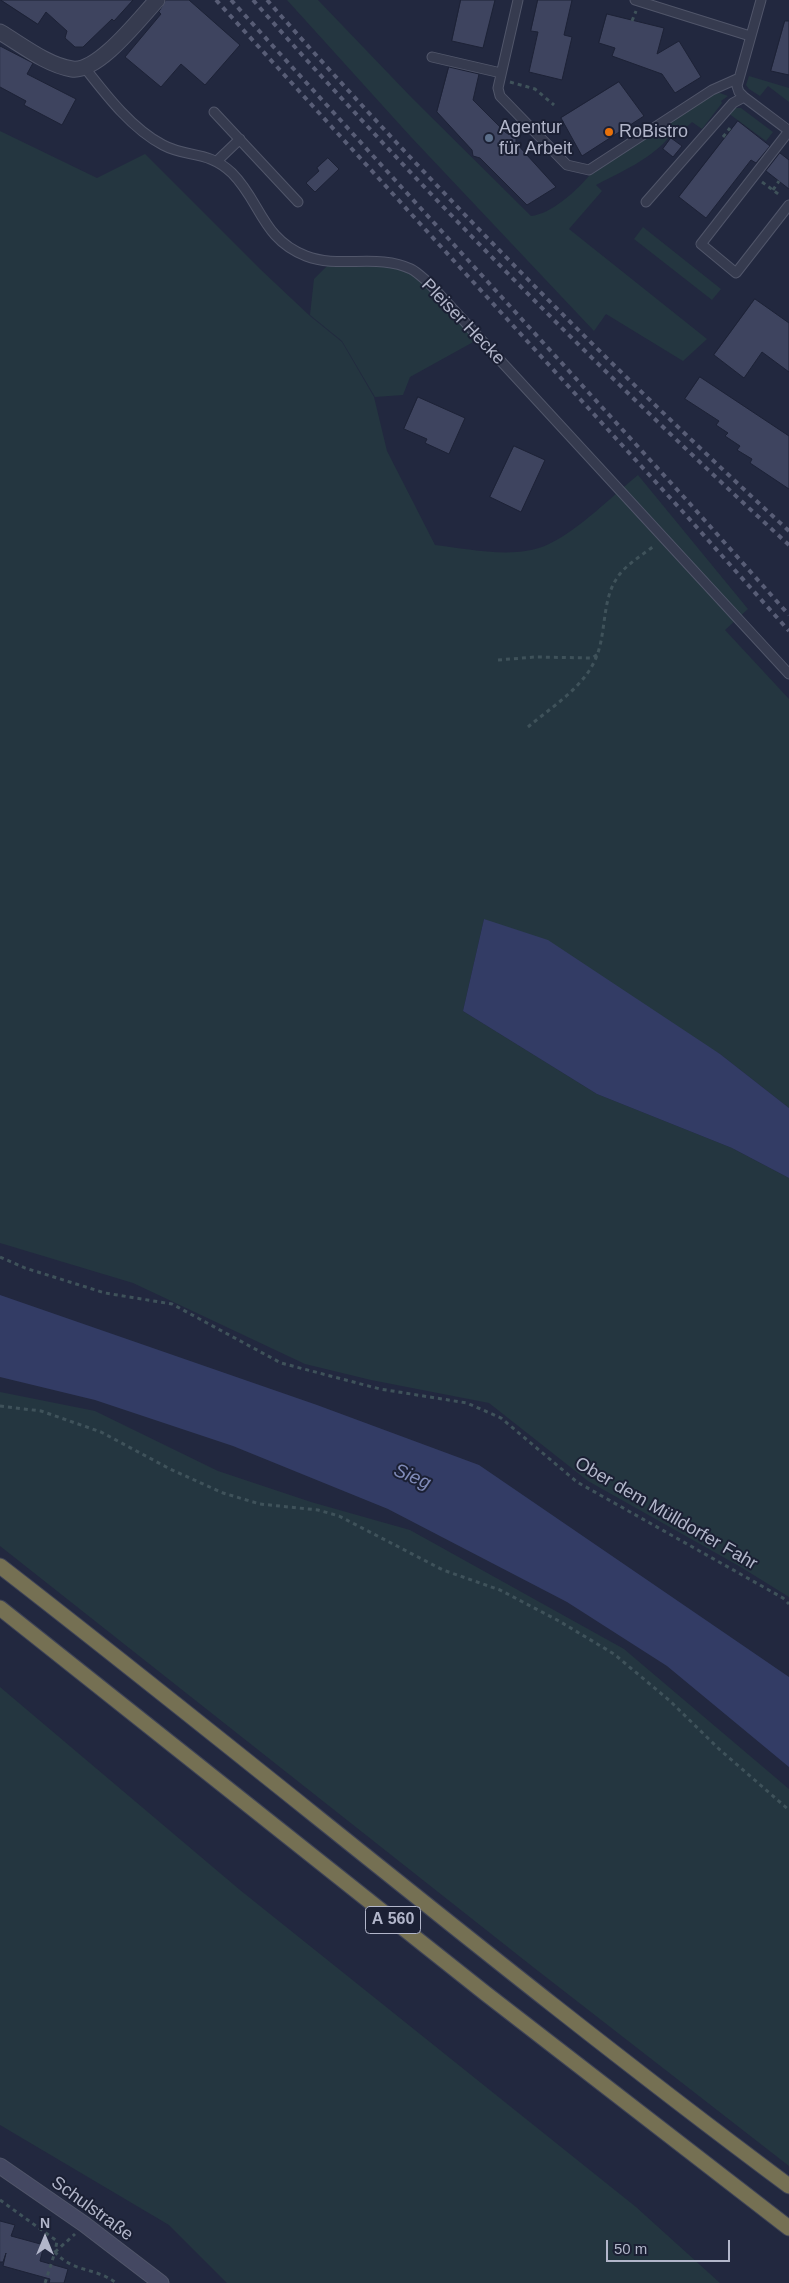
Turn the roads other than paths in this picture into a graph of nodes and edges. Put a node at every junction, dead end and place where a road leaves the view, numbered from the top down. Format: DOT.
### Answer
graph roads {
  1 [pos="157,0"];
  2 [pos="518,0"];
  3 [pos="635,0"];
  4 [pos="761,0"];
  5 [pos="0,32"];
  6 [pos="750,36"];
  7 [pos="432,57"];
  8 [pos="85,68"];
  9 [pos="500,76"];
  10 [pos="738,78"];
  11 [pos="744,97"];
  12 [pos="214,112"];
  13 [pos="788,131"];
  14 [pos="240,139"];
  15 [pos="217,161"];
  16 [pos="298,202"];
  17 [pos="646,202"];
  18 [pos="787,202"];
  19 [pos="789,674"];
  20 [pos="0,1566"];
  21 [pos="0,1608"];
  22 [pos="0,2166"];
  23 [pos="789,2186"];
  24 [pos="789,2228"];
  25 [pos="161,2283"];
  1 -- 8 [label="street"];
  2 -- 9 [label="lane"];
  3 -- 6 [label="lane"];
  4 -- 6 [label="lane"];
  5 -- 8 [label="street"];
  6 -- 10 [label="lane"];
  7 -- 9 [label="lane"];
  8 -- 15 [label="lane, Pleiser Hecke"];
  9 -- 10 [label="lane"];
  10 -- 11 [label="lane"];
  11 -- 13 [label="lane"];
  11 -- 17 [label="lane"];
  12 -- 14 [label="lane"];
  13 -- 18 [label="lane"];
  14 -- 15 [label="lane"];
  14 -- 16 [label="lane"];
  15 -- 19 [label="lane, Pleiser Hecke"];
  20 -- 23 [label="highway, A 560"];
  21 -- 24 [label="highway, A 560"];
  22 -- 25 [label="street, Schulstraße"];
}
